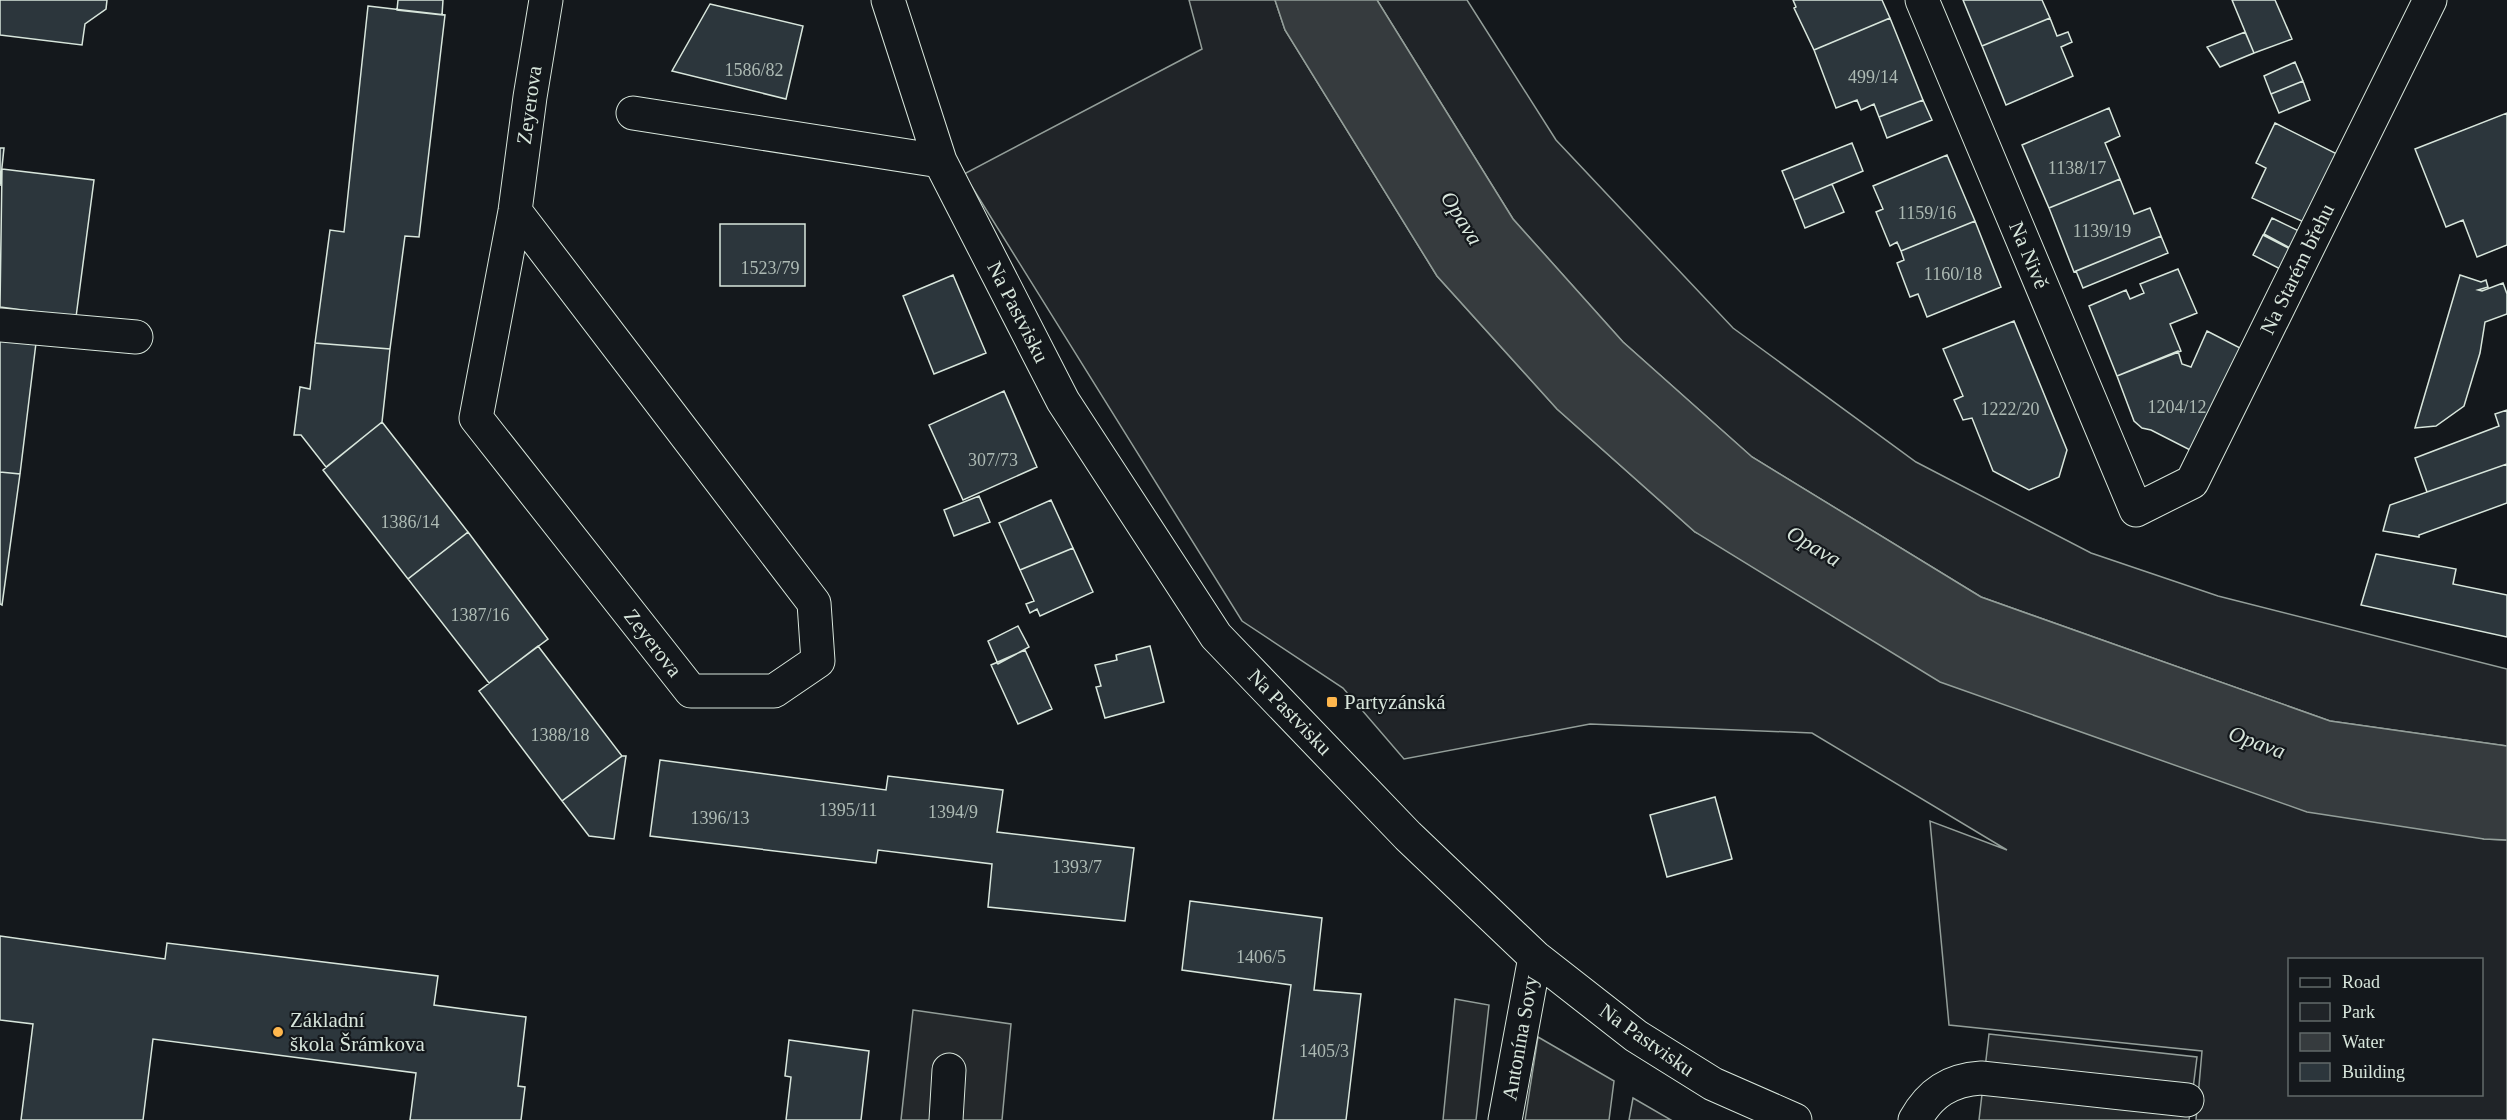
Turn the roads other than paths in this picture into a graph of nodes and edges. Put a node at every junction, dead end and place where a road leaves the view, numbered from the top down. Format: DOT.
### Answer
graph roads {
  1 [pos="546,0"];
  2 [pos="888,0"];
  3 [pos="1922,0"];
  4 [pos="2430,0"];
  5 [pos="633,113"];
  6 [pos="940,161"];
  7 [pos="515,211"];
  8 [pos="0,325"];
  9 [pos="136,337"];
  10 [pos="2136,510"];
  11 [pos="1535,957"];
  12 [pos="949,1070"];
  13 [pos="2187,1100"];
  14 [pos="946,1120"];
  15 [pos="1505,1120"];
  16 [pos="1795,1120"];
  17 [pos="1916,1120"];
  1 -- 7 [label="street, Zeyerova"];
  2 -- 6 [label="street, Na Pastvisku"];
  3 -- 10 [label="street, Na Nivě"];
  4 -- 10 [label="street, Na Starém břehu"];
  5 -- 6 [label="street"];
  6 -- 11 [label="street, Na Pastvisku"];
  7 -- 7 [label="street, Zeyerova"];
  8 -- 9 [label="street"];
  11 -- 15 [label="street, Antonína Sovy"];
  11 -- 16 [label="street, Na Pastvisku"];
  12 -- 14 [label="street"];
  13 -- 17 [label="street"];
}
